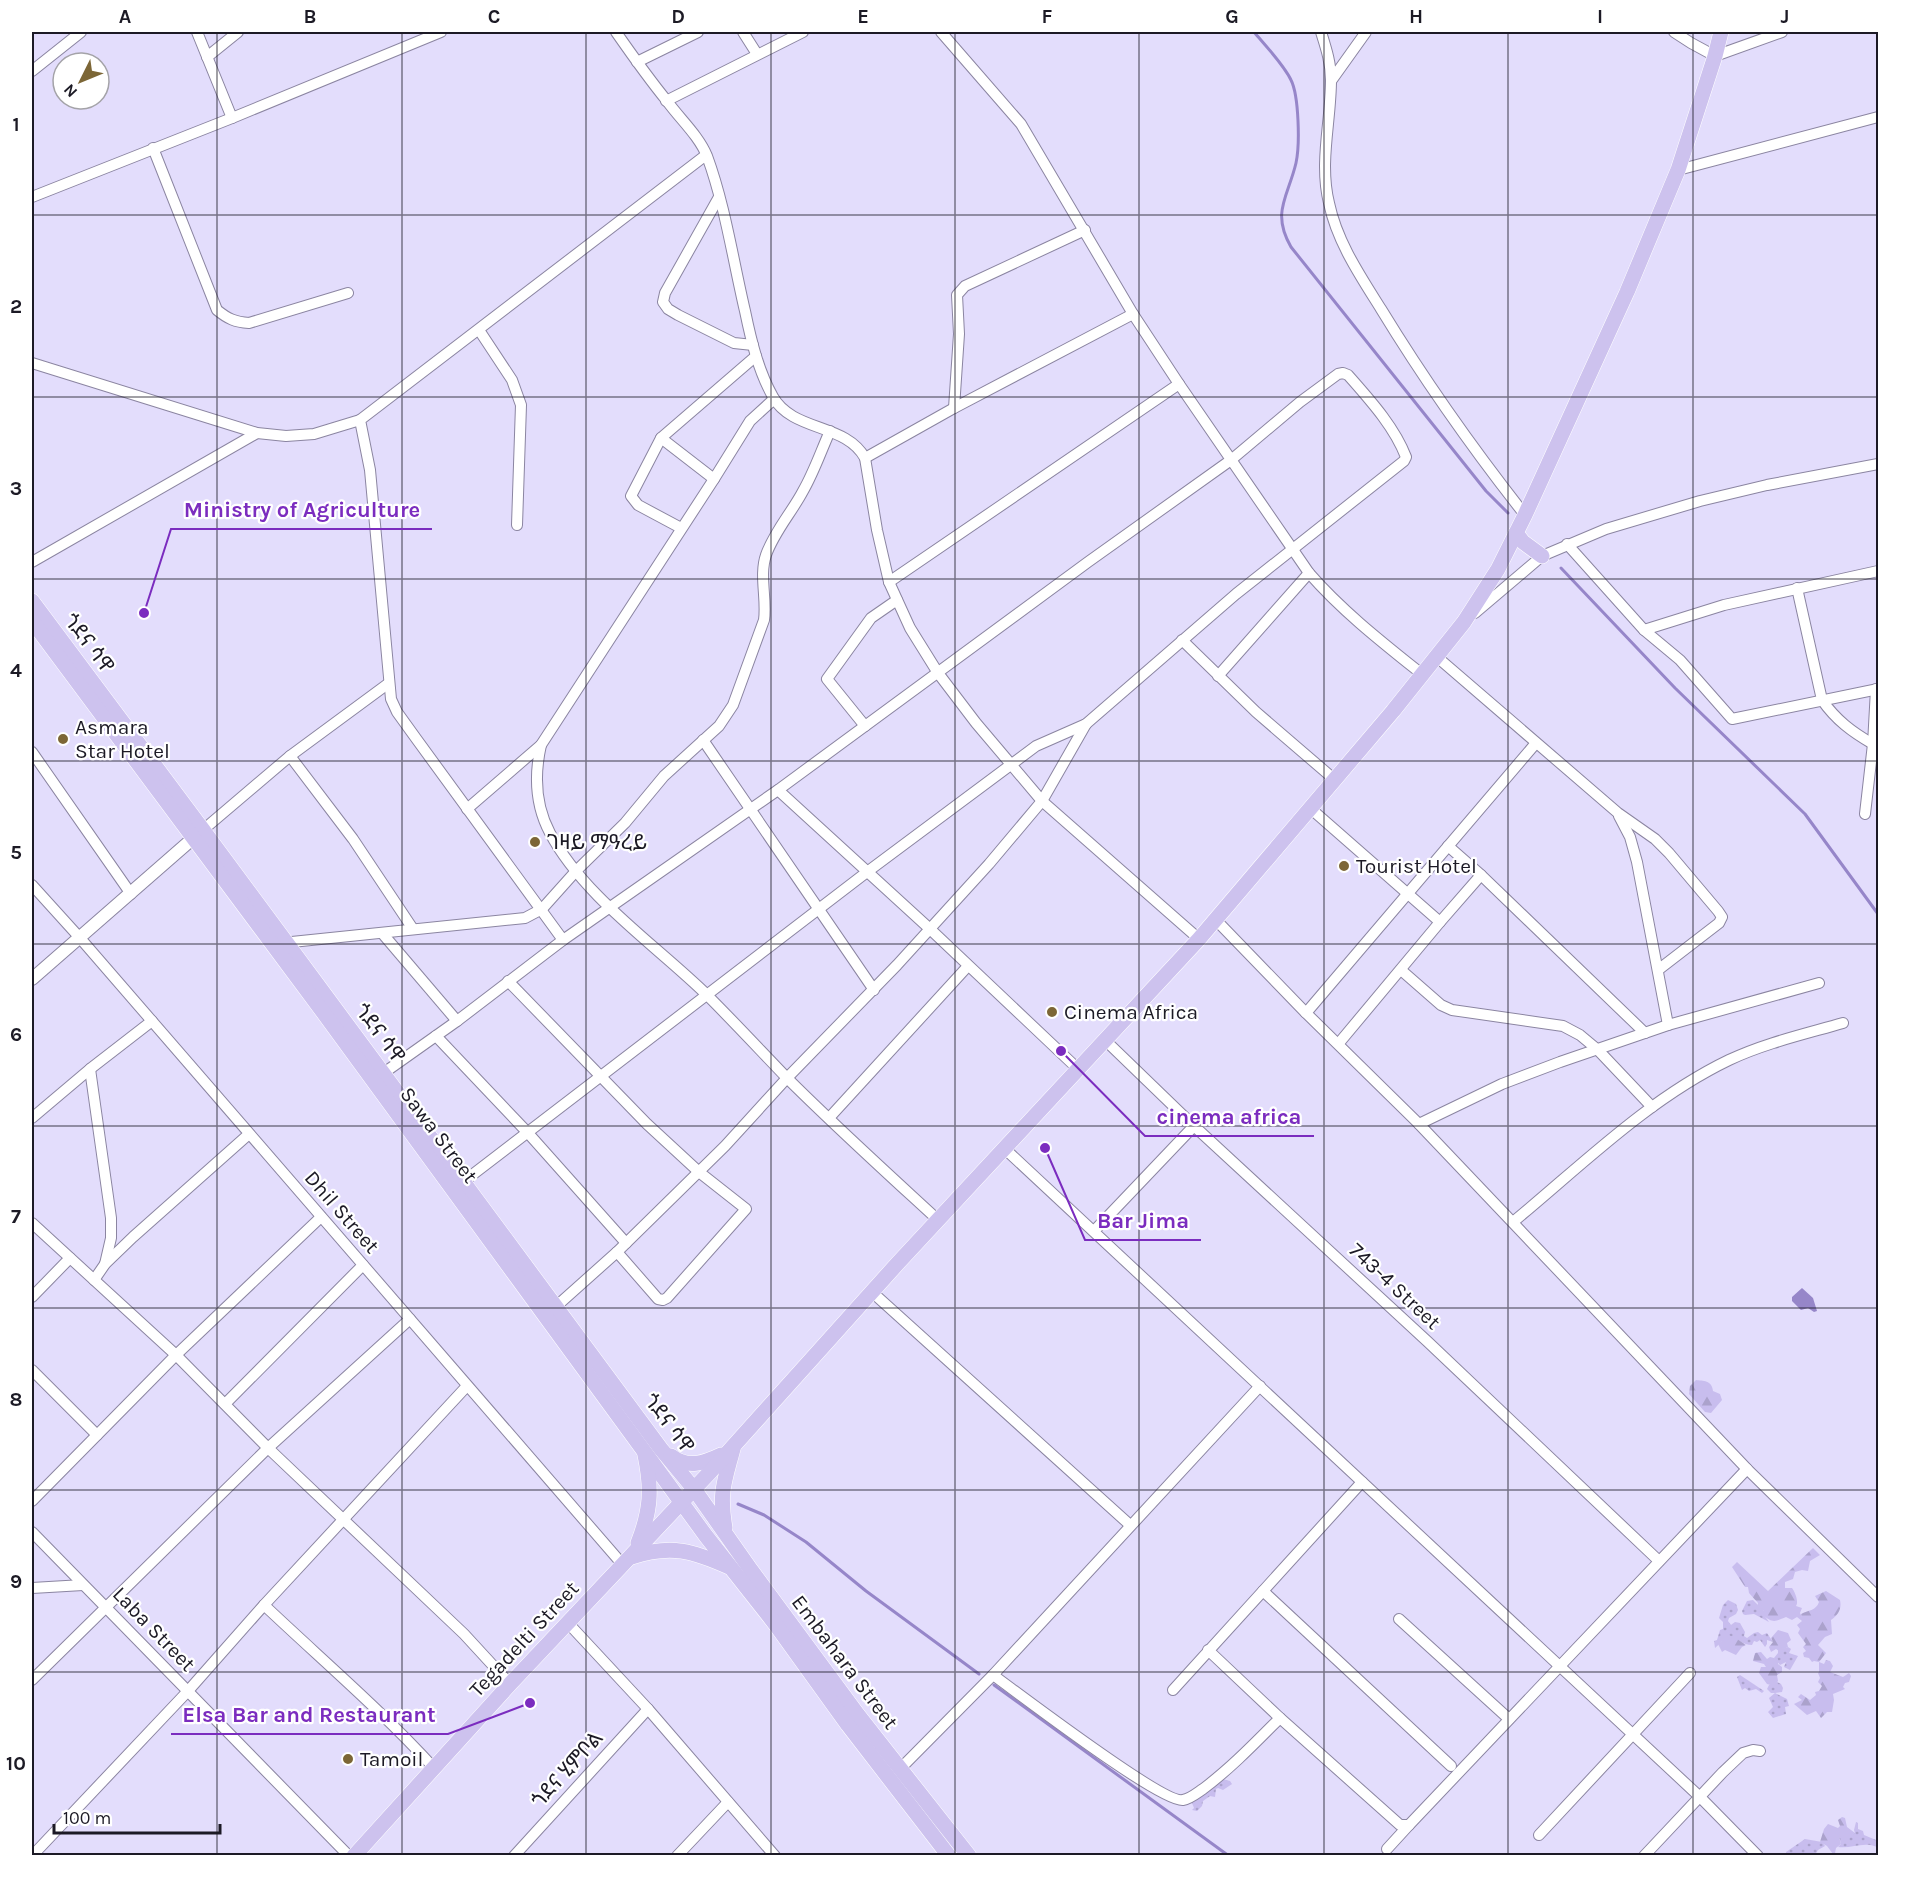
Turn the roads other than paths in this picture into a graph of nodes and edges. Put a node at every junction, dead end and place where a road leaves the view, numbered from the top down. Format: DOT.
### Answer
graph roads {
  1 [pos="81,32"];
  2 [pos="197,32"];
  3 [pos="238,32"];
  4 [pos="441,32"];
  5 [pos="616,32"];
  6 [pos="698,32"];
  7 [pos="743,32"];
  8 [pos="803,32"];
  9 [pos="941,32"];
  10 [pos="1321,32"];
  11 [pos="1366,32"];
  12 [pos="1674,32"];
  13 [pos="1721,32"];
  14 [pos="1782,32"];
  15 [pos="757,54"];
  16 [pos="1715,56"];
  17 [pos="207,57"];
  18 [pos="637,62"];
  19 [pos="32,71"];
  20 [pos="1331,81"];
  21 [pos="666,101"];
  22 [pos="1878,117"];
  23 [pos="232,118"];
  24 [pos="153,148"];
  25 [pos="706,155"];
  26 [pos="1678,170"];
  27 [pos="719,196"];
  28 [pos="32,197"];
  29 [pos="1084,230"];
  30 [pos="348,293"];
  31 [pos="1134,314"];
  32 [pos="479,330"];
  33 [pos="754,350"];
  34 [pos="32,363"];
  35 [pos="1179,384"];
  36 [pos="774,399"];
  37 [pos="954,408"];
  38 [pos="360,420"];
  39 [pos="830,431"];
  40 [pos="257,433"];
  41 [pos="661,438"];
  42 [pos="865,458"];
  43 [pos="1231,460"];
  44 [pos="1878,464"];
  45 [pos="714,479"];
  46 [pos="1525,515"];
  47 [pos="517,525"];
  48 [pos="681,528"];
  49 [pos="1516,533"];
  50 [pos="1567,544"];
  51 [pos="1292,550"];
  52 [pos="1542,556"];
  53 [pos="32,562"];
  54 [pos="1878,571"];
  55 [pos="1309,573"];
  56 [pos="889,582"];
  57 [pos="1797,588"];
  58 [pos="897,600"];
  59 [pos="32,601"];
  60 [pos="32,621"];
  61 [pos="1464,622"];
  62 [pos="1644,630"];
  63 [pos="1182,640"];
  64 [pos="1437,657"];
  65 [pos="938,673"];
  66 [pos="1423,675"];
  67 [pos="1218,676"];
  68 [pos="389,683"];
  69 [pos="1877,689"];
  70 [pos="1822,700"];
  71 [pos="1086,724"];
  72 [pos="865,726"];
  73 [pos="703,740"];
  74 [pos="1536,743"];
  75 [pos="1873,744"];
  76 [pos="540,745"];
  77 [pos="32,752"];
  78 [pos="290,756"];
  79 [pos="1011,766"];
  80 [pos="1335,780"];
  81 [pos="778,790"];
  82 [pos="1042,801"];
  83 [pos="751,808"];
  84 [pos="1310,808"];
  85 [pos="467,809"];
  86 [pos="1618,813"];
  87 [pos="1865,814"];
  88 [pos="198,834"];
  89 [pos="1448,846"];
  90 [pos="576,871"];
  91 [pos="867,872"];
  92 [pos="1481,875"];
  93 [pos="32,885"];
  94 [pos="1407,893"];
  95 [pos="131,894"];
  96 [pos="610,907"];
  97 [pos="542,909"];
  98 [pos="820,909"];
  99 [pos="1216,920"];
  100 [pos="1440,922"];
  101 [pos="930,928"];
  102 [pos="413,929"];
  103 [pos="382,933"];
  104 [pos="80,938"];
  105 [pos="1199,939"];
  106 [pos="563,940"];
  107 [pos="279,944"];
  108 [pos="968,966"];
  109 [pos="1401,970"];
  110 [pos="1658,970"];
  111 [pos="32,979"];
  112 [pos="508,981"];
  113 [pos="1819,983"];
  114 [pos="874,990"];
  115 [pos="707,995"];
  116 [pos="1306,1012"];
  117 [pos="152,1021"];
  118 [pos="457,1021"];
  119 [pos="1843,1023"];
  120 [pos="1668,1025"];
  121 [pos="1645,1033"];
  122 [pos="436,1036"];
  123 [pos="1105,1040"];
  124 [pos="1339,1044"];
  125 [pos="1598,1050"];
  126 [pos="90,1069"];
  127 [pos="1078,1069"];
  128 [pos="379,1077"];
  129 [pos="600,1078"];
  130 [pos="787,1078"];
  131 [pos="1652,1107"];
  132 [pos="32,1118"];
  133 [pos="829,1118"];
  134 [pos="1419,1124"];
  135 [pos="1194,1126"];
  136 [pos="528,1133"];
  137 [pos="249,1134"];
  138 [pos="1004,1148"];
  139 [pos="699,1172"];
  140 [pos="459,1185"];
  141 [pos="321,1217"];
  142 [pos="938,1220"];
  143 [pos="1513,1222"];
  144 [pos="32,1223"];
  145 [pos="1094,1231"];
  146 [pos="626,1243"];
  147 [pos="617,1252"];
  148 [pos="70,1258"];
  149 [pos="105,1264"];
  150 [pos="363,1265"];
  151 [pos="94,1280"];
  152 [pos="872,1292"];
  153 [pos="32,1297"];
  154 [pos="551,1311"];
  155 [pos="410,1319"];
  156 [pos="176,1356"];
  157 [pos="32,1370"];
  158 [pos="467,1386"];
  159 [pos="1260,1386"];
  160 [pos="225,1404"];
  161 [pos="97,1435"];
  162 [pos="268,1448"];
  163 [pos="732,1448"];
  164 [pos="644,1449"];
  165 [pos="661,1449"];
  166 [pos="1747,1469"];
  167 [pos="1362,1482"];
  168 [pos="694,1489"];
  169 [pos="32,1501"];
  170 [pos="682,1502"];
  171 [pos="342,1520"];
  172 [pos="1130,1525"];
  173 [pos="32,1532"];
  174 [pos="726,1534"];
  175 [pos="629,1558"];
  176 [pos="1659,1561"];
  177 [pos="733,1569"];
  178 [pos="83,1585"];
  179 [pos="32,1588"];
  180 [pos="1263,1591"];
  181 [pos="1878,1597"];
  182 [pos="264,1605"];
  183 [pos="105,1607"];
  184 [pos="1399,1619"];
  185 [pos="568,1623"];
  186 [pos="1209,1650"];
  187 [pos="1558,1666"];
  188 [pos="1690,1673"];
  189 [pos="993,1675"];
  190 [pos="32,1680"];
  191 [pos="510,1684"];
  192 [pos="1173,1690"];
  193 [pos="188,1691"];
  194 [pos="648,1709"];
  195 [pos="1280,1718"];
  196 [pos="1509,1719"];
  197 [pos="1632,1733"];
  198 [pos="1760,1751"];
  199 [pos="1451,1766"];
  200 [pos="434,1768"];
  201 [pos="895,1774"];
  202 [pos="1700,1797"];
  203 [pos="728,1802"];
  204 [pos="1409,1825"];
  205 [pos="1539,1835"];
  206 [pos="1387,1849"];
  207 [pos="32,1856"];
  208 [pos="349,1856"];
  209 [pos="354,1856"];
  210 [pos="514,1856"];
  211 [pos="677,1856"];
  212 [pos="775,1856"];
  213 [pos="949,1856"];
  214 [pos="969,1856"];
  215 [pos="1644,1856"];
  216 [pos="1758,1856"];
  1 -- 19 [label="street"];
  2 -- 17 [label="street"];
  3 -- 17 [label="street"];
  4 -- 23 [label="street"];
  5 -- 18 [label="street"];
  6 -- 18 [label="street"];
  7 -- 15 [label="street"];
  8 -- 15 [label="street"];
  9 -- 29 [label="street"];
  10 -- 20 [label="street"];
  11 -- 20 [label="street"];
  12 -- 16 [label="street"];
  13 -- 16 [label="main road, Tegadelti Street"];
  14 -- 16 [label="street"];
  15 -- 21 [label="street"];
  16 -- 26 [label="main road, Tegadelti Street"];
  17 -- 23 [label="street"];
  18 -- 21 [label="street"];
  20 -- 46 [label="street"];
  21 -- 25 [label="street"];
  22 -- 26 [label="street"];
  23 -- 24 [label="street"];
  24 -- 28 [label="street"];
  24 -- 30 [label="street"];
  25 -- 27 [label="street"];
  25 -- 32 [label="street"];
  26 -- 46 [label="main road, Tegadelti Street"];
  27 -- 33 [label="street"];
  27 -- 33 [label="street"];
  29 -- 31 [label="street"];
  29 -- 37 [label="street"];
  31 -- 35 [label="street"];
  31 -- 37 [label="street"];
  32 -- 38 [label="street"];
  32 -- 47 [label="street"];
  33 -- 36 [label="street"];
  33 -- 41 [label="street"];
  34 -- 40 [label="street"];
  35 -- 43 [label="street"];
  35 -- 56 [label="street"];
  36 -- 39 [label="street"];
  36 -- 45 [label="street"];
  37 -- 42 [label="street"];
  38 -- 40 [label="street"];
  38 -- 68 [label="street"];
  39 -- 42 [label="street"];
  39 -- 73 [label="street"];
  40 -- 53 [label="street"];
  41 -- 45 [label="street"];
  41 -- 48 [label="street"];
  42 -- 56 [label="street"];
  43 -- 51 [label="street"];
  43 -- 51 [label="street"];
  43 -- 65 [label="street"];
  44 -- 50 [label="street"];
  45 -- 48 [label="street"];
  46 -- 49 [label="main road, Tegadelti Street"];
  48 -- 76 [label="street"];
  49 -- 52 [label="main road"];
  49 -- 61 [label="main road, Tegadelti Street"];
  50 -- 52 [label="street"];
  50 -- 62 [label="street"];
  51 -- 55 [label="street"];
  51 -- 63 [label="street"];
  52 -- 61 [label="street"];
  54 -- 57 [label="street"];
  55 -- 66 [label="street"];
  55 -- 67 [label="street"];
  56 -- 58 [label="street"];
  57 -- 62 [label="street"];
  57 -- 70 [label="street"];
  58 -- 65 [label="street"];
  58 -- 72 [label="street"];
  59 -- 88 [label="main road, ጎደና ሳዋ"];
  60 -- 88 [label="main road, Sawa Street"];
  61 -- 64 [label="main road, Tegadelti Street"];
  62 -- 70 [label="street"];
  63 -- 67 [label="street"];
  63 -- 71 [label="street"];
  64 -- 66 [label="main road, Tegadelti Street"];
  64 -- 74 [label="street"];
  65 -- 72 [label="street"];
  65 -- 79 [label="street"];
  66 -- 80 [label="main road, Tegadelti Street"];
  67 -- 80 [label="street"];
  68 -- 78 [label="street"];
  68 -- 85 [label="street"];
  69 -- 70 [label="street"];
  69 -- 75 [label="street"];
  70 -- 75 [label="street"];
  71 -- 79 [label="street"];
  71 -- 82 [label="street"];
  72 -- 81 [label="street"];
  73 -- 83 [label="street"];
  73 -- 90 [label="street"];
  74 -- 86 [label="street"];
  74 -- 89 [label="street"];
  75 -- 87 [label="street"];
  76 -- 85 [label="street"];
  76 -- 90 [label="street"];
  77 -- 95 [label="street"];
  78 -- 88 [label="street"];
  78 -- 102 [label="street"];
  79 -- 82 [label="street"];
  79 -- 91 [label="street"];
  80 -- 84 [label="main road, Tegadelti Street"];
  81 -- 83 [label="street"];
  81 -- 91 [label="street"];
  82 -- 101 [label="street"];
  82 -- 105 [label="street"];
  83 -- 96 [label="street"];
  83 -- 98 [label="street"];
  84 -- 94 [label="street"];
  84 -- 99 [label="main road, Tegadelti Street"];
  85 -- 97 [label="street"];
  86 -- 110 [label="street"];
  86 -- 110 [label="street"];
  88 -- 95 [label="street"];
  88 -- 107 [label="main road, Sawa Street"];
  89 -- 92 [label="street"];
  89 -- 94 [label="street"];
  90 -- 96 [label="street"];
  90 -- 97 [label="street"];
  91 -- 98 [label="street"];
  91 -- 101 [label="street"];
  92 -- 100 [label="street"];
  92 -- 121 [label="street"];
  93 -- 104 [label="street, Dhil Street"];
  94 -- 100 [label="street"];
  94 -- 116 [label="street"];
  95 -- 104 [label="street"];
  96 -- 106 [label="street"];
  96 -- 115 [label="street"];
  97 -- 102 [label="street"];
  97 -- 106 [label="street"];
  98 -- 114 [label="street"];
  98 -- 115 [label="street"];
  99 -- 105 [label="main road, Tegadelti Street"];
  99 -- 116 [label="street"];
  100 -- 109 [label="street"];
  101 -- 108 [label="street"];
  101 -- 114 [label="street"];
  102 -- 103 [label="street"];
  103 -- 107 [label="street"];
  103 -- 118 [label="street"];
  104 -- 111 [label="street"];
  104 -- 117 [label="street, Dhil Street"];
  105 -- 123 [label="main road, Tegadelti Street"];
  106 -- 112 [label="street"];
  107 -- 128 [label="main road, Sawa Street"];
  108 -- 127 [label="street"];
  108 -- 133 [label="street"];
  109 -- 124 [label="street"];
  109 -- 125 [label="street"];
  110 -- 120 [label="street"];
  112 -- 118 [label="street"];
  112 -- 129 [label="street"];
  113 -- 120 [label="street"];
  114 -- 130 [label="street"];
  115 -- 129 [label="street"];
  115 -- 130 [label="street"];
  116 -- 124 [label="street"];
  117 -- 126 [label="street"];
  117 -- 137 [label="street, Dhil Street"];
  118 -- 122 [label="street"];
  119 -- 131 [label="street"];
  120 -- 121 [label="street"];
  121 -- 125 [label="street"];
  122 -- 128 [label="street"];
  122 -- 136 [label="street"];
  123 -- 127 [label="main road, Tegadelti Street"];
  123 -- 135 [label="street, 743-4 Street"];
  124 -- 134 [label="street"];
  125 -- 131 [label="street"];
  125 -- 134 [label="street"];
  126 -- 132 [label="street"];
  126 -- 149 [label="street"];
  127 -- 138 [label="main road, Tegadelti Street"];
  128 -- 140 [label="main road, Sawa Street"];
  129 -- 136 [label="street"];
  129 -- 139 [label="street"];
  130 -- 133 [label="street"];
  130 -- 139 [label="street"];
  131 -- 143 [label="street"];
  133 -- 142 [label="street"];
  134 -- 143 [label="street"];
  135 -- 145 [label="street"];
  135 -- 176 [label="street, 743-4 Street"];
  136 -- 140 [label="street"];
  136 -- 146 [label="street"];
  137 -- 141 [label="street, Dhil Street"];
  137 -- 149 [label="street"];
  138 -- 142 [label="main road, Tegadelti Street"];
  138 -- 145 [label="street"];
  139 -- 146 [label="street"];
  139 -- 147 [label="street"];
  140 -- 154 [label="main road, Sawa Street"];
  141 -- 150 [label="street, Dhil Street"];
  141 -- 156 [label="street"];
  142 -- 152 [label="main road, Tegadelti Street"];
  143 -- 166 [label="street"];
  144 -- 148 [label="street"];
  145 -- 159 [label="street"];
  146 -- 147 [label="street"];
  147 -- 154 [label="street"];
  148 -- 151 [label="street"];
  148 -- 153 [label="street"];
  149 -- 151 [label="street"];
  150 -- 155 [label="street, Dhil Street"];
  150 -- 160 [label="street"];
  151 -- 156 [label="street"];
  152 -- 163 [label="main road, Tegadelti Street"];
  152 -- 172 [label="street"];
  154 -- 164 [label="main road, Sawa Street"];
  154 -- 165 [label="main road, ጎደና ሳዋ"];
  155 -- 158 [label="street, Dhil Street"];
  155 -- 162 [label="street"];
  156 -- 160 [label="street"];
  156 -- 161 [label="street"];
  157 -- 161 [label="street"];
  158 -- 171 [label="street"];
  158 -- 175 [label="street, Dhil Street"];
  159 -- 167 [label="street"];
  159 -- 172 [label="street"];
  160 -- 162 [label="street"];
  161 -- 169 [label="street"];
  162 -- 171 [label="street"];
  162 -- 183 [label="street"];
  163 -- 165 [label="main road"];
  163 -- 168 [label="main road, Tegadelti Street"];
  163 -- 174 [label="main road"];
  164 -- 170 [label="main road, Sawa Street"];
  164 -- 175 [label="main road"];
  165 -- 168 [label="main road, ጎደና ሳዋ"];
  166 -- 176 [label="street"];
  166 -- 181 [label="street"];
  167 -- 180 [label="street"];
  167 -- 187 [label="street"];
  168 -- 170 [label="main road, Tegadelti Street"];
  168 -- 174 [label="main road, Embahara Street"];
  170 -- 175 [label="main road, Tegadelti Street"];
  170 -- 177 [label="main road, Embahara Street"];
  171 -- 182 [label="street"];
  171 -- 191 [label="street"];
  172 -- 189 [label="street"];
  173 -- 178 [label="street, Laba Street"];
  174 -- 201 [label="main road, Embahara Street"];
  175 -- 177 [label="main road"];
  175 -- 185 [label="main road, Tegadelti Street"];
  176 -- 187 [label="street"];
  177 -- 201 [label="main road, Embahara Street"];
  178 -- 179 [label="street"];
  178 -- 183 [label="street, Laba Street"];
  180 -- 186 [label="street"];
  180 -- 199 [label="street"];
  182 -- 193 [label="street"];
  182 -- 200 [label="street"];
  183 -- 190 [label="street"];
  183 -- 193 [label="street, Laba Street"];
  184 -- 196 [label="street"];
  185 -- 191 [label="main road, Tegadelti Street"];
  185 -- 194 [label="street"];
  186 -- 192 [label="street"];
  186 -- 195 [label="street"];
  187 -- 196 [label="street"];
  187 -- 197 [label="street"];
  188 -- 197 [label="street"];
  189 -- 195 [label="street"];
  189 -- 201 [label="street"];
  191 -- 200 [label="main road, Tegadelti Street"];
  193 -- 207 [label="street"];
  193 -- 208 [label="street, Laba Street"];
  194 -- 203 [label="street"];
  194 -- 210 [label="street, ጎደና ሂምቦል"];
  195 -- 204 [label="street"];
  196 -- 204 [label="street"];
  197 -- 202 [label="street"];
  197 -- 205 [label="street"];
  198 -- 202 [label="street"];
  200 -- 209 [label="main road, Tegadelti Street"];
  201 -- 213 [label="main road, Embahara Street"];
  201 -- 214 [label="main road, Embahara Street"];
  202 -- 215 [label="street"];
  202 -- 216 [label="street"];
  203 -- 211 [label="street"];
  203 -- 212 [label="street"];
  204 -- 206 [label="street"];
}
